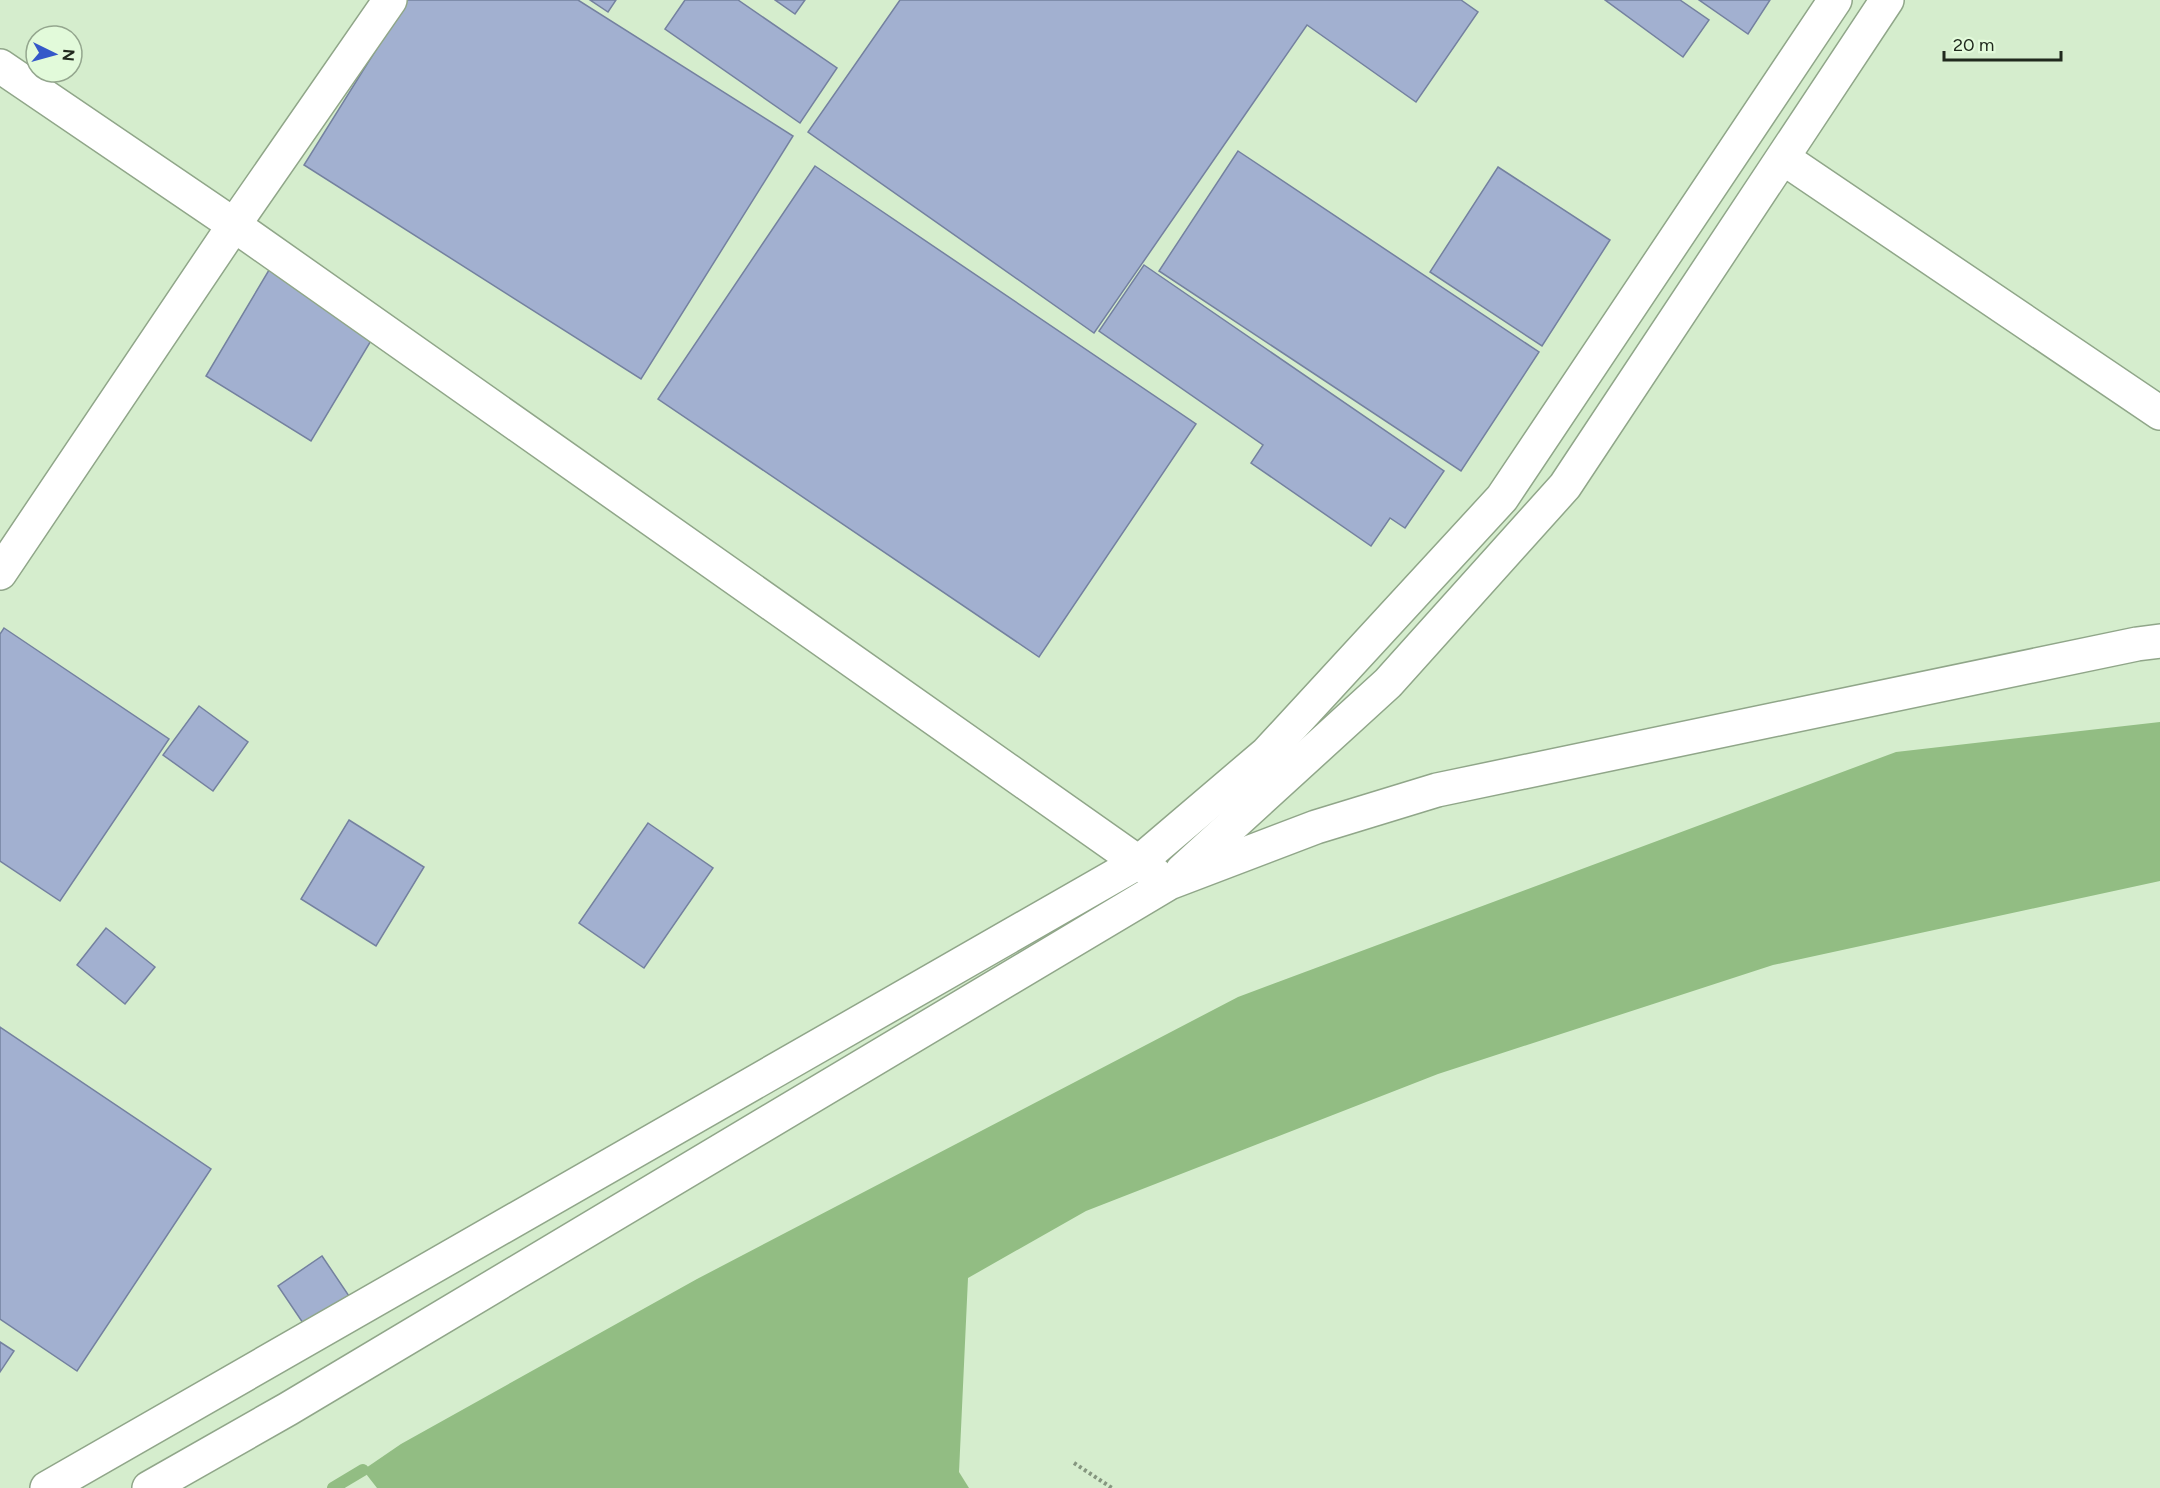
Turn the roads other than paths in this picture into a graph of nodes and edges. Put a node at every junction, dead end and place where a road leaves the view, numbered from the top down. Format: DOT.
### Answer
graph roads {
  1 [pos="390,0"];
  2 [pos="1835,0"];
  3 [pos="1887,0"];
  4 [pos="0,66"];
  5 [pos="1783,158"];
  6 [pos="234,225"];
  7 [pos="2160,413"];
  8 [pos="0,573"];
  9 [pos="2160,641"];
  10 [pos="1139,862"];
  11 [pos="1169,883"];
  12 [pos="47,1488"];
  13 [pos="149,1488"];
  1 -- 6 [label="street"];
  2 -- 10 [label="street"];
  3 -- 5 [label="street"];
  4 -- 6 [label="street"];
  5 -- 7 [label="street"];
  5 -- 11 [label="street"];
  6 -- 8 [label="street"];
  6 -- 10 [label="street"];
  9 -- 11 [label="street"];
  10 -- 11 [label="street"];
  10 -- 12 [label="street"];
  11 -- 13 [label="street"];
}
